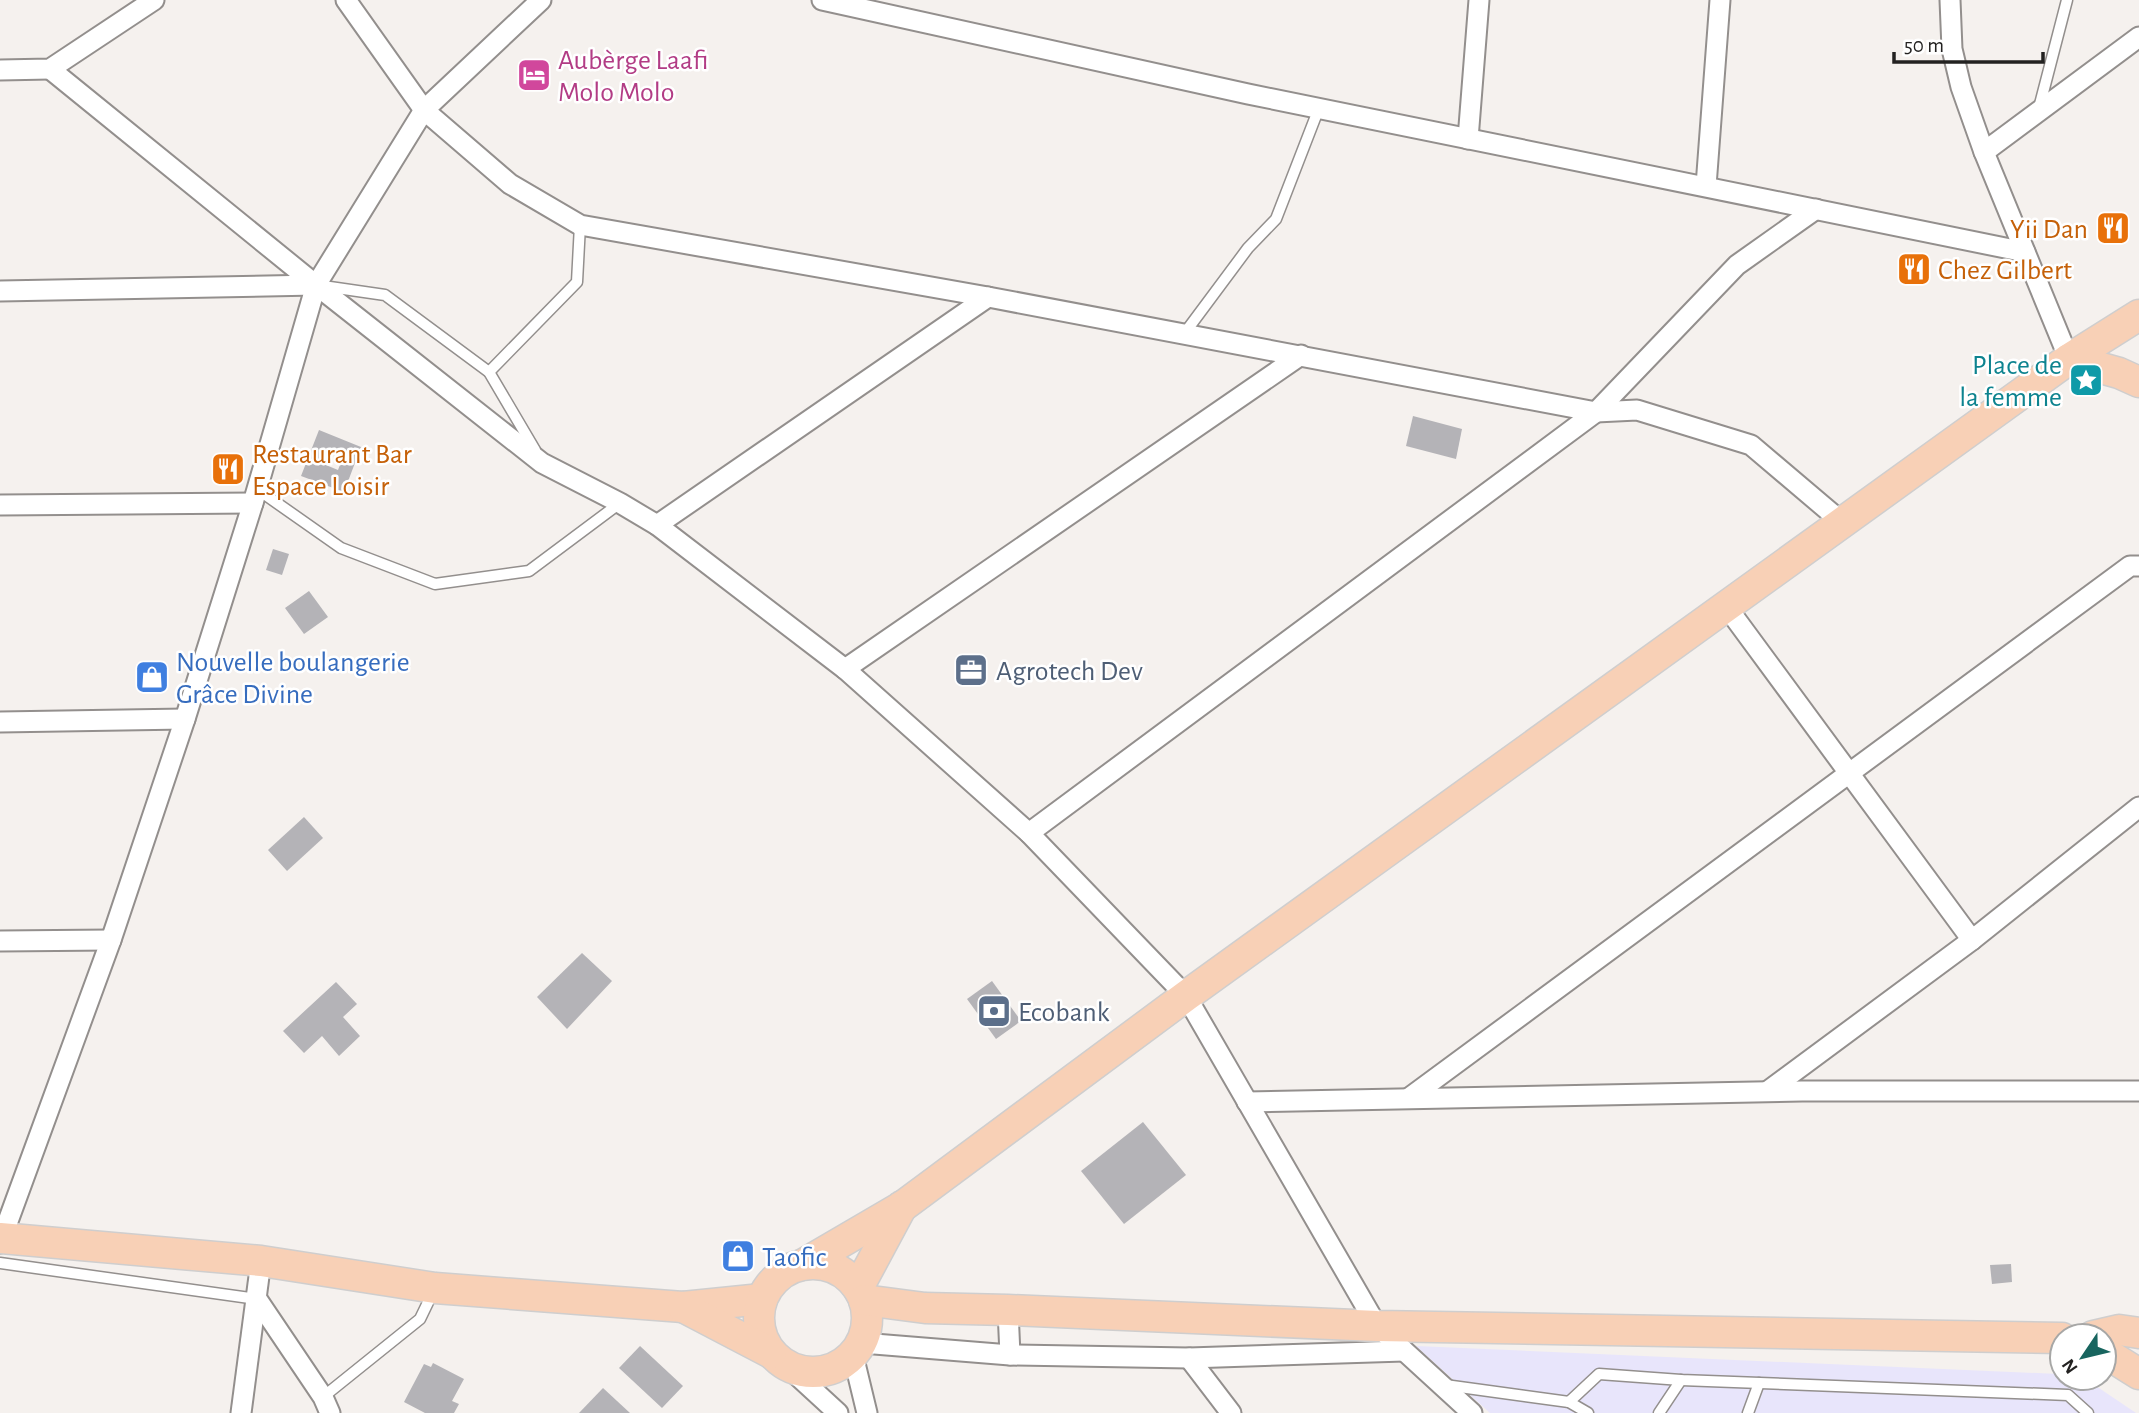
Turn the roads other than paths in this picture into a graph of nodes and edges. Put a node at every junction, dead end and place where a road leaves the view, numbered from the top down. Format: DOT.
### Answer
graph roads {
  1 [pos="154,0"];
  2 [pos="346,0"];
  3 [pos="541,0"];
  4 [pos="821,0"];
  5 [pos="1479,0"];
  6 [pos="1720,0"];
  7 [pos="1950,0"];
  8 [pos="2067,0"];
  9 [pos="2139,37"];
  10 [pos="50,69"];
  11 [pos="0,70"];
  12 [pos="1320,108"];
  13 [pos="424,110"];
  14 [pos="2038,112"];
  15 [pos="1468,139"];
  16 [pos="1984,152"];
  17 [pos="1706,187"];
  18 [pos="1816,209"];
  19 [pos="580,225"];
  20 [pos="2025,252"];
  21 [pos="316,285"];
  22 [pos="0,291"];
  23 [pos="988,297"];
  24 [pos="2139,315"];
  25 [pos="1184,335"];
  26 [pos="1301,355"];
  27 [pos="2069,359"];
  28 [pos="489,372"];
  29 [pos="2139,382"];
  30 [pos="1596,412"];
  31 [pos="542,463"];
  32 [pos="255,496"];
  33 [pos="620,503"];
  34 [pos="0,505"];
  35 [pos="1843,523"];
  36 [pos="657,525"];
  37 [pos="2139,566"];
  38 [pos="1727,606"];
  39 [pos="845,669"];
  40 [pos="185,719"];
  41 [pos="0,722"];
  42 [pos="1849,773"];
  43 [pos="2139,807"];
  44 [pos="1029,833"];
  45 [pos="111,940"];
  46 [pos="1972,940"];
  47 [pos="0,941"];
  48 [pos="1186,996"];
  49 [pos="1768,1091"];
  50 [pos="2139,1091"];
  51 [pos="1409,1098"];
  52 [pos="1247,1102"];
  53 [pos="903,1206"];
  54 [pos="1,1246"];
  55 [pos="261,1261"];
  56 [pos="802,1265"];
  57 [pos="435,1288"];
  58 [pos="861,1294"];
  59 [pos="257,1299"];
  60 [pos="762,1300"];
  61 [pos="683,1307"];
  62 [pos="925,1308"];
  63 [pos="1008,1310"];
  64 [pos="1377,1326"];
  65 [pos="2118,1330"];
  66 [pos="2139,1332"];
  67 [pos="2048,1338"];
  68 [pos="857,1349"];
  69 [pos="1404,1351"];
  70 [pos="1010,1355"];
  71 [pos="1189,1358"];
  72 [pos="780,1360"];
  73 [pos="2118,1361"];
  74 [pos="2139,1374"];
  75 [pos="1681,1380"];
  76 [pos="1759,1383"];
  77 [pos="1441,1385"];
  78 [pos="1569,1402"];
  79 [pos="327,1405"];
  80 [pos="241,1413"];
  81 [pos="838,1413"];
  82 [pos="867,1413"];
  83 [pos="1231,1413"];
  84 [pos="1472,1413"];
  85 [pos="1588,1413"];
  86 [pos="1660,1413"];
  87 [pos="1748,1413"];
  88 [pos="2088,1413"];
  1 -- 10 [label="street"];
  2 -- 13 [label="street"];
  3 -- 13 [label="street"];
  4 -- 12 [label="street"];
  5 -- 15 [label="street"];
  6 -- 17 [label="street"];
  7 -- 16 [label="street"];
  8 -- 14 [label="lane"];
  9 -- 14 [label="street"];
  10 -- 11 [label="street"];
  10 -- 21 [label="street"];
  12 -- 15 [label="street"];
  12 -- 25 [label="lane"];
  13 -- 19 [label="street"];
  13 -- 21 [label="street"];
  14 -- 16 [label="street"];
  15 -- 17 [label="street"];
  16 -- 20 [label="street"];
  17 -- 18 [label="street"];
  18 -- 20 [label="street"];
  18 -- 30 [label="street"];
  19 -- 23 [label="street"];
  19 -- 28 [label="lane"];
  20 -- 27 [label="street"];
  21 -- 22 [label="street"];
  21 -- 28 [label="lane"];
  21 -- 31 [label="street"];
  21 -- 32 [label="street"];
  23 -- 25 [label="street"];
  23 -- 36 [label="street"];
  24 -- 27 [label="main road"];
  25 -- 26 [label="street"];
  26 -- 30 [label="street"];
  26 -- 39 [label="street"];
  27 -- 29 [label="main road"];
  27 -- 35 [label="main road"];
  28 -- 31 [label="lane"];
  30 -- 35 [label="street"];
  30 -- 44 [label="street"];
  31 -- 33 [label="street"];
  32 -- 33 [label="lane"];
  32 -- 34 [label="street"];
  32 -- 40 [label="street"];
  33 -- 36 [label="street"];
  35 -- 38 [label="main road"];
  36 -- 39 [label="street"];
  37 -- 42 [label="street"];
  38 -- 42 [label="street"];
  38 -- 48 [label="main road"];
  39 -- 44 [label="street"];
  40 -- 41 [label="street"];
  40 -- 45 [label="street"];
  42 -- 46 [label="street"];
  42 -- 51 [label="street"];
  43 -- 46 [label="street"];
  44 -- 48 [label="street"];
  45 -- 47 [label="street"];
  45 -- 54 [label="street"];
  46 -- 49 [label="street"];
  48 -- 52 [label="street"];
  48 -- 53 [label="main road"];
  49 -- 50 [label="street"];
  49 -- 51 [label="street"];
  51 -- 52 [label="street"];
  52 -- 64 [label="street"];
  53 -- 56 [label="main road"];
  53 -- 58 [label="main road"];
  54 -- 55 [label="main road"];
  54 -- 59 [label="lane"];
  55 -- 57 [label="main road"];
  55 -- 59 [label="street"];
  56 -- 58 [label="main road"];
  56 -- 60 [label="main road"];
  57 -- 61 [label="main road"];
  57 -- 79 [label="lane"];
  58 -- 62 [label="main road"];
  58 -- 68 [label="main road"];
  59 -- 79 [label="street"];
  59 -- 80 [label="street"];
  60 -- 61 [label="main road"];
  60 -- 72 [label="main road"];
  61 -- 72 [label="main road"];
  62 -- 63 [label="main road"];
  62 -- 68 [label="main road"];
  63 -- 64 [label="main road"];
  63 -- 70 [label="street"];
  64 -- 67 [label="main road"];
  64 -- 69 [label="street"];
  65 -- 66 [label="main road"];
  68 -- 70 [label="street"];
  68 -- 72 [label="main road"];
  68 -- 82 [label="street"];
  69 -- 71 [label="street"];
  69 -- 77 [label="street"];
  70 -- 71 [label="street"];
  71 -- 83 [label="street"];
  72 -- 81 [label="street"];
  73 -- 74 [label="main road"];
  75 -- 76 [label="lane"];
  75 -- 78 [label="lane"];
  75 -- 86 [label="lane"];
  76 -- 87 [label="lane"];
  76 -- 88 [label="lane"];
  77 -- 78 [label="lane"];
  77 -- 84 [label="street"];
  78 -- 85 [label="lane"];
}
